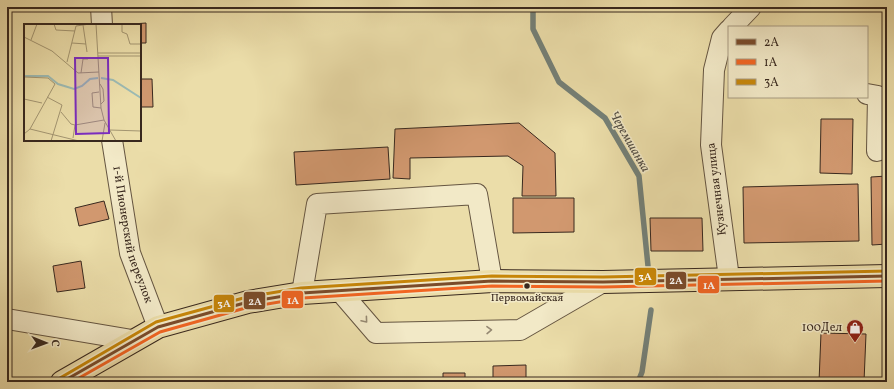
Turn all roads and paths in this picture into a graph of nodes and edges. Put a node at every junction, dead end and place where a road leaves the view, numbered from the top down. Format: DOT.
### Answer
graph roads {
  1 [pos="101,7"];
  2 [pos="751,7"];
  3 [pos="102,24"];
  4 [pos="733,26"];
  5 [pos="728,31"];
  6 [pos="722,71"];
  7 [pos="868,94"];
  8 [pos="112,141"];
  9 [pos="877,151"];
  10 [pos="887,276"];
  11 [pos="729,278"];
  12 [pos="492,281"];
  13 [pos="603,282"];
  14 [pos="339,290"];
  15 [pos="302,293"];
  16 [pos="7,319"];
  17 [pos="158,327"];
  18 [pos="132,340"];
  19 [pos="62,382"];
  1 -- 3 [label="street"];
  2 -- 4 [label="street"];
  5 -- 6 [label="street, Кузнечная улица"];
  6 -- 11 [label="street, Кузнечная улица"];
  7 -- 9 [label="street"];
  8 -- 17 [label="street, 1-й Пионерский переулок"];
  10 -- 11 [label="main road"];
  11 -- 13 [label="main road"];
  12 -- 13 [label="main road"];
  12 -- 14 [label="main road"];
  12 -- 15 [label="street"];
  14 -- 13 [label="street, one-way"];
  14 -- 15 [label="main road"];
  15 -- 17 [label="main road"];
  16 -- 18 [label="street"];
  17 -- 18 [label="main road"];
  18 -- 19 [label="main road"];
}
